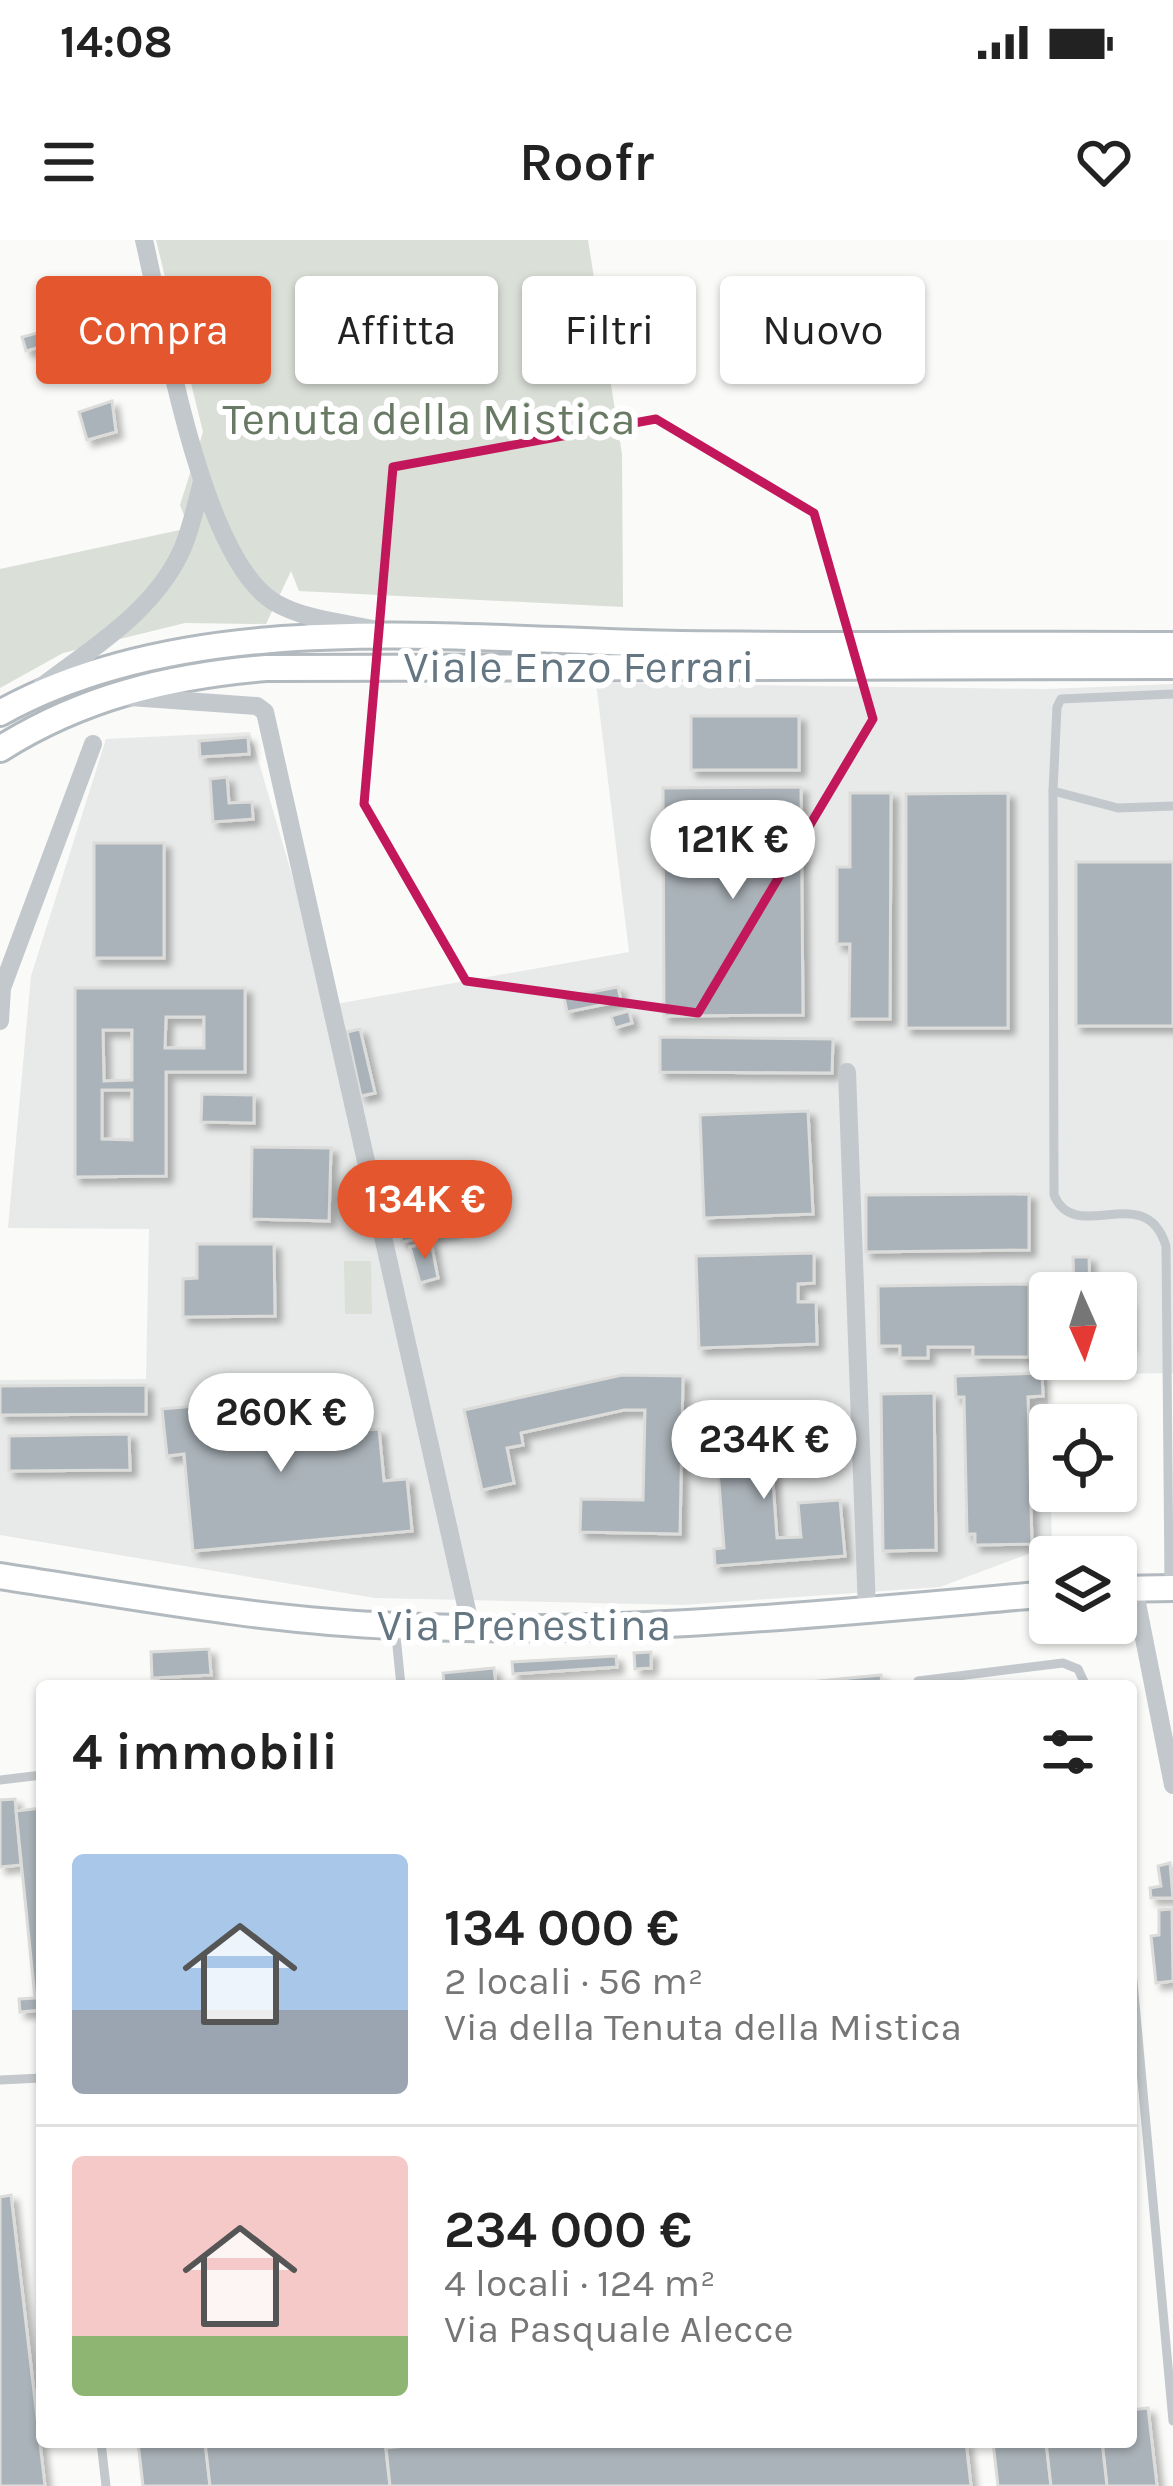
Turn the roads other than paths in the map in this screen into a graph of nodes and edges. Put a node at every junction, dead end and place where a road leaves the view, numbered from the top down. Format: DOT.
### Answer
graph roads {
  1 [pos="144,240"];
  2 [pos="202,481"];
  3 [pos="420,638"];
  4 [pos="1173,645"];
  5 [pos="1173,666"];
  6 [pos="1173,694"];
  7 [pos="112,696"];
  8 [pos="10,707"];
  9 [pos="93,743"];
  10 [pos="0,749"];
  11 [pos="1052,791"];
  12 [pos="1173,806"];
  13 [pos="0,1021"];
  14 [pos="847,1072"];
  15 [pos="1170,1277"];
  16 [pos="0,1576"];
  17 [pos="1137,1588"];
  18 [pos="1171,1588"];
  19 [pos="1029,1596"];
  20 [pos="867,1610"];
  21 [pos="395,1626"];
  22 [pos="471,1628"];
  23 [pos="1137,1637"];
  24 [pos="400,1680"];
  25 [pos="926,1680"];
  26 [pos="1083,1680"];
  27 [pos="36,1776"];
  28 [pos="0,1780"];
  29 [pos="1173,1784"];
  30 [pos="1137,2026"];
  31 [pos="36,2078"];
  32 [pos="0,2080"];
  33 [pos="1173,2421"];
  34 [pos="102,2448"];
  35 [pos="106,2486"];
  1 -- 2 [label="street"];
  2 -- 3 [label="street"];
  2 -- 8 [label="street"];
  3 -- 4 [label="main road, Viale Enzo Ferrari"];
  3 -- 8 [label="main road, Viale Enzo Ferrari"];
  5 -- 7 [label="main road, Viale Enzo Ferrari"];
  6 -- 11 [label="lane"];
  7 -- 10 [label="main road, Viale Enzo Ferrari"];
  7 -- 22 [label="street"];
  9 -- 13 [label="street"];
  11 -- 12 [label="lane"];
  11 -- 15 [label="lane"];
  14 -- 20 [label="street"];
  15 -- 18 [label="lane"];
  16 -- 21 [label="main road, Via Prenestina"];
  17 -- 18 [label="main road"];
  19 -- 20 [label="main road, Via Prenestina"];
  20 -- 22 [label="main road, Via Prenestina"];
  21 -- 22 [label="main road, Via Prenestina"];
  21 -- 24 [label="lane"];
  23 -- 29 [label="street"];
  25 -- 26 [label="lane"];
  27 -- 28 [label="lane"];
  30 -- 33 [label="lane"];
  31 -- 32 [label="lane"];
  34 -- 35 [label="lane"];
}
